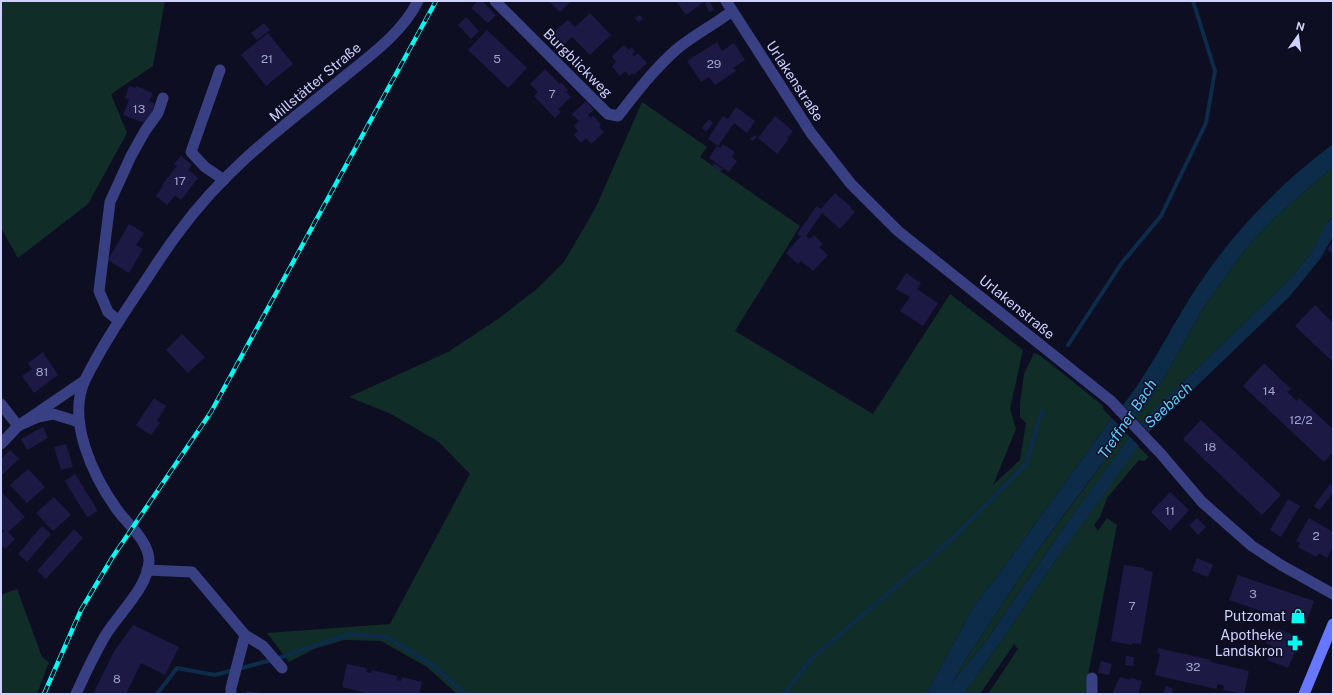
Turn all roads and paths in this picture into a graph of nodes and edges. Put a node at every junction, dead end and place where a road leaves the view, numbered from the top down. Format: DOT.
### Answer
graph roads {
  1 [pos="418,1"];
  2 [pos="494,1"];
  3 [pos="729,6"];
  4 [pos="220,70"];
  5 [pos="163,98"];
  6 [pos="224,180"];
  7 [pos="119,321"];
  8 [pos="84,381"];
  9 [pos="1,404"];
  10 [pos="79,422"];
  11 [pos="18,426"];
  12 [pos="1,444"];
  13 [pos="147,570"];
  14 [pos="1333,594"];
  15 [pos="1333,624"];
  16 [pos="245,635"];
  17 [pos="282,668"];
  18 [pos="1092,678"];
  19 [pos="76,694"];
  20 [pos="231,694"];
  21 [pos="1092,694"];
  22 [pos="1304,694"];
  1 -- 6 [label="street, Millstätter Straße"];
  2 -- 3 [label="street, Burgblickweg"];
  3 -- 14 [label="street, Urlakenstraße"];
  4 -- 6 [label="street"];
  5 -- 7 [label="street"];
  6 -- 7 [label="street, Millstätter Straße"];
  7 -- 8 [label="street, Millstätter Straße"];
  8 -- 10 [label="street, Millstätter Straße"];
  8 -- 11 [label="street"];
  9 -- 11 [label="street"];
  10 -- 11 [label="street"];
  10 -- 13 [label="street, Millstätter Straße"];
  11 -- 12 [label="street"];
  13 -- 16 [label="street"];
  13 -- 19 [label="street, Millstätter Straße"];
  15 -- 22 [label="main road"];
  16 -- 17 [label="street"];
  16 -- 20 [label="street"];
  18 -- 21 [label="street"];
}
